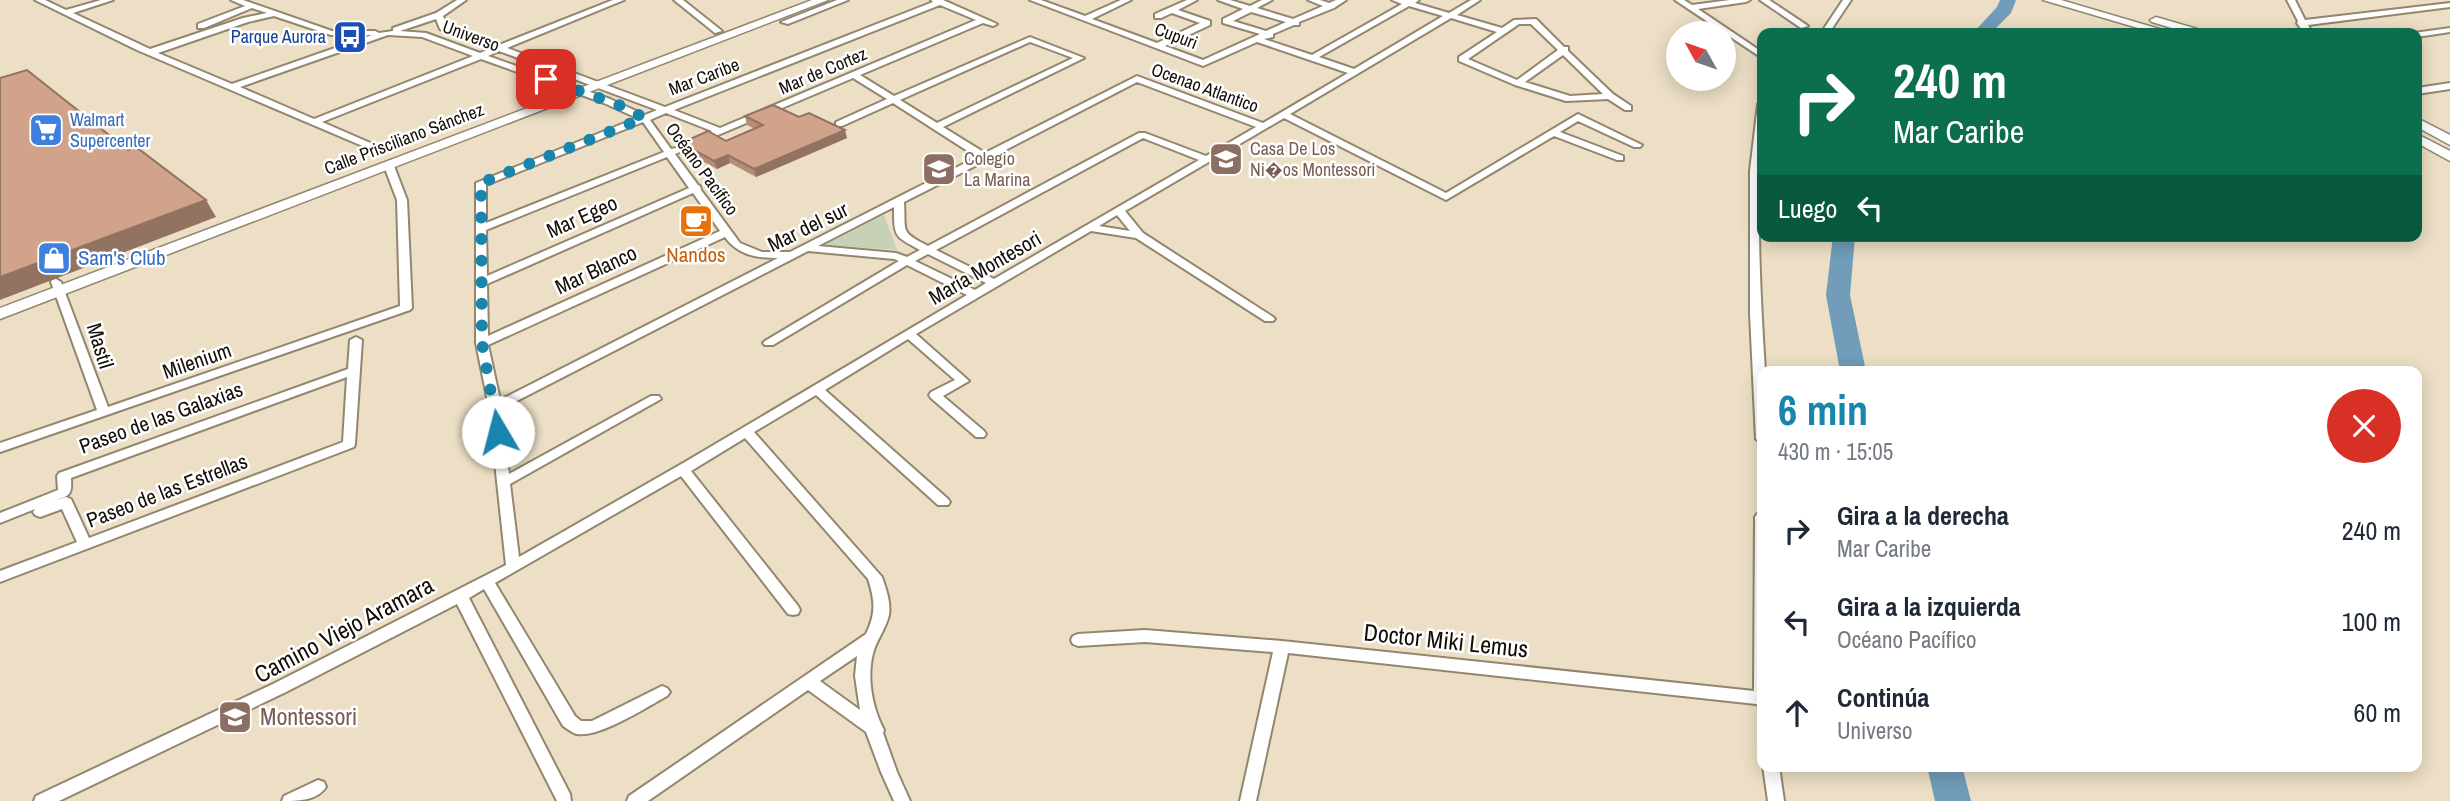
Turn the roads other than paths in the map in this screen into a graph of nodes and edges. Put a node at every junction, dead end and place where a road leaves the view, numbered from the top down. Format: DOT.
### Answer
graph roads {
  1 [pos="38,0"];
  2 [pos="109,0"];
  3 [pos="234,0"];
  4 [pos="463,0"];
  5 [pos="620,0"];
  6 [pos="678,0"];
  7 [pos="800,0"];
  8 [pos="822,0"];
  9 [pos="844,0"];
  10 [pos="1127,0"];
  11 [pos="1193,0"];
  12 [pos="1222,0"];
  13 [pos="1268,0"];
  14 [pos="1312,0"];
  15 [pos="1342,0"];
  16 [pos="1396,0"];
  17 [pos="1476,0"];
  18 [pos="1679,0"];
  19 [pos="1746,0"];
  20 [pos="1764,0"];
  21 [pos="1847,0"];
  22 [pos="2050,0"];
  23 [pos="2089,0"];
  24 [pos="2291,0"];
  25 [pos="937,1"];
  26 [pos="1041,1"];
  27 [pos="1412,2"];
  28 [pos="2450,5"];
  29 [pos="1331,6"];
  30 [pos="249,7"];
  31 [pos="1691,8"];
  32 [pos="1251,9"];
  33 [pos="1172,10"];
  34 [pos="65,13"];
  35 [pos="271,15"];
  36 [pos="439,15"];
  37 [pos="1451,15"];
  38 [pos="1158,16"];
  39 [pos="1086,19"];
  40 [pos="983,20"];
  41 [pos="785,22"];
  42 [pos="1296,23"];
  43 [pos="2301,23"];
  44 [pos="993,24"];
  45 [pos="1804,26"];
  46 [pos="443,27"];
  47 [pos="1828,28"];
  48 [pos="2149,28"];
  49 [pos="2183,28"];
  50 [pos="2304,28"];
  51 [pos="2450,30"];
  52 [pos="718,31"];
  53 [pos="1503,31"];
  54 [pos="2436,32"];
  55 [pos="387,33"];
  56 [pos="2422,34"];
  57 [pos="423,35"];
  58 [pos="1270,35"];
  59 [pos="2450,37"];
  60 [pos="1261,40"];
  61 [pos="1158,46"];
  62 [pos="140,48"];
  63 [pos="497,48"];
  64 [pos="1566,49"];
  65 [pos="151,52"];
  66 [pos="1757,53"];
  67 [pos="480,55"];
  68 [pos="1312,58"];
  69 [pos="1355,72"];
  70 [pos="854,75"];
  71 [pos="1137,79"];
  72 [pos="1518,83"];
  73 [pos="602,84"];
  74 [pos="585,86"];
  75 [pos="2450,86"];
  76 [pos="233,87"];
  77 [pos="568,88"];
  78 [pos="2422,90"];
  79 [pos="1610,96"];
  80 [pos="890,100"];
  81 [pos="1628,108"];
  82 [pos="666,109"];
  83 [pos="1283,114"];
  84 [pos="644,118"];
  85 [pos="314,122"];
  86 [pos="839,124"];
  87 [pos="2422,125"];
  88 [pos="1263,126"];
  89 [pos="936,127"];
  90 [pos="721,131"];
  91 [pos="1553,132"];
  92 [pos="2422,140"];
  93 [pos="2450,141"];
  94 [pos="1637,145"];
  95 [pos="2443,148"];
  96 [pos="379,150"];
  97 [pos="671,152"];
  98 [pos="1757,152"];
  99 [pos="2450,157"];
  100 [pos="986,158"];
  101 [pos="1620,158"];
  102 [pos="1206,159"];
  103 [pos="389,166"];
  104 [pos="481,183"];
  105 [pos="697,188"];
  106 [pos="899,203"];
  107 [pos="1120,212"];
  108 [pos="1092,228"];
  109 [pos="481,229"];
  110 [pos="726,232"];
  111 [pos="1139,235"];
  112 [pos="736,245"];
  113 [pos="808,249"];
  114 [pos="928,250"];
  115 [pos="794,255"];
  116 [pos="907,261"];
  117 [pos="760,272"];
  118 [pos="482,282"];
  119 [pos="994,283"];
  120 [pos="58,287"];
  121 [pos="975,294"];
  122 [pos="0,304"];
  123 [pos="0,314"];
  124 [pos="1269,319"];
  125 [pos="910,335"];
  126 [pos="356,340"];
  127 [pos="482,343"];
  128 [pos="769,343"];
  129 [pos="1758,366"];
  130 [pos="354,371"];
  131 [pos="818,390"];
  132 [pos="655,399"];
  133 [pos="495,407"];
  134 [pos="104,413"];
  135 [pos="748,433"];
  136 [pos="981,434"];
  137 [pos="0,449"];
  138 [pos="683,470"];
  139 [pos="504,482"];
  140 [pos="943,502"];
  141 [pos="0,518"];
  142 [pos="0,526"];
  143 [pos="85,544"];
  144 [pos="513,567"];
  145 [pos="0,577"];
  146 [pos="486,581"];
  147 [pos="460,595"];
  148 [pos="793,610"];
  149 [pos="873,637"];
  150 [pos="1079,640"];
  151 [pos="1282,647"];
  152 [pos="808,681"];
  153 [pos="662,692"];
  154 [pos="1757,698"];
  155 [pos="876,730"];
  156 [pos="1772,772"];
  157 [pos="318,787"];
  158 [pos="896,799"];
  159 [pos="563,800"];
  160 [pos="42,801"];
  161 [pos="290,801"];
  162 [pos="635,801"];
  163 [pos="1248,801"];
  164 [pos="1776,801"];
  1 -- 34 [label="street"];
  2 -- 34 [label="street"];
  3 -- 30 [label="street, Universo"];
  4 -- 36 [label="street"];
  5 -- 63 [label="street"];
  6 -- 52 [label="street"];
  7 -- 52 [label="main road, Calle Prisciliano Sánchez"];
  8 -- 73 [label="main road, Calle Prisciliano Sánchez"];
  9 -- 41 [label="street"];
  10 -- 39 [label="street"];
  11 -- 33 [label="street"];
  12 -- 32 [label="street"];
  13 -- 32 [label="street"];
  14 -- 29 [label="street"];
  15 -- 29 [label="street, Cupuri"];
  16 -- 27 [label="street"];
  17 -- 37 [label="street, María Montesori"];
  18 -- 31 [label="street"];
  19 -- 31 [label="street"];
  20 -- 45 [label="street"];
  21 -- 47 [label="street"];
  22 -- 48 [label="main road"];
  23 -- 49 [label="main road"];
  24 -- 43 [label="street"];
  25 -- 40 [label="street"];
  25 -- 82 [label="street, Mar Caribe"];
  26 -- 39 [label="street, Cupuri"];
  27 -- 37 [label="street"];
  27 -- 68 [label="street"];
  28 -- 43 [label="street"];
  29 -- 42 [label="street, Cupuri"];
  30 -- 35 [label="street, Universo"];
  30 -- 62 [label="street"];
  31 -- 66 [label="street"];
  32 -- 42 [label="street"];
  32 -- 58 [label="street"];
  33 -- 38 [label="street"];
  33 -- 61 [label="street"];
  34 -- 62 [label="street"];
  35 -- 55 [label="street, Universo"];
  35 -- 65 [label="street"];
  36 -- 46 [label="street, Universo"];
  36 -- 55 [label="street"];
  37 -- 53 [label="street"];
  37 -- 69 [label="street, María Montesori"];
  39 -- 61 [label="street, Cupuri"];
  40 -- 44 [label="street"];
  40 -- 70 [label="street, Mar de Cortez"];
  42 -- 58 [label="street, Cupuri"];
  43 -- 50 [label="street"];
  46 -- 57 [label="street"];
  46 -- 63 [label="street, Universo"];
  51 -- 54 [label="street"];
  52 -- 74 [label="main road, Calle Prisciliano Sánchez"];
  53 -- 64 [label="street"];
  53 -- 72 [label="street"];
  54 -- 56 [label="street"];
  54 -- 59 [label="street"];
  55 -- 57 [label="street, Universo"];
  55 -- 76 [label="street"];
  57 -- 67 [label="street, Universo"];
  58 -- 60 [label="street, Cupuri"];
  60 -- 61 [label="street, Cupuri"];
  60 -- 68 [label="street"];
  62 -- 65 [label="street"];
  63 -- 67 [label="street"];
  63 -- 74 [label="street, Universo"];
  64 -- 72 [label="street"];
  64 -- 79 [label="street"];
  65 -- 76 [label="street"];
  67 -- 77 [label="street, Universo"];
  67 -- 85 [label="street"];
  68 -- 69 [label="street"];
  69 -- 83 [label="street, María Montesori"];
  70 -- 80 [label="street"];
  70 -- 90 [label="street, Mar de Cortez"];
  71 -- 88 [label="street, Ocenao Atlantico"];
  71 -- 100 [label="street, Mar del sur"];
  72 -- 79 [label="street"];
  73 -- 74 [label="main road, Calle Prisciliano Sánchez"];
  73 -- 82 [label="street, Océano Pacífico"];
  74 -- 77 [label="main road, Calle Prisciliano Sánchez"];
  74 -- 84 [label="street, Océano Pacífico"];
  74 -- 103 [label="main road, Calle Prisciliano Sánchez"];
  75 -- 78 [label="street"];
  76 -- 85 [label="street"];
  77 -- 120 [label="main road, Calle Prisciliano Sánchez"];
  79 -- 81 [label="street"];
  80 -- 86 [label="street"];
  80 -- 89 [label="street"];
  80 -- 89 [label="street"];
  82 -- 84 [label="street, Mar Caribe"];
  82 -- 90 [label="street, Océano Pacífico"];
  83 -- 88 [label="street, María Montesori"];
  83 -- 91 [label="street"];
  84 -- 97 [label="street, Océano Pacífico"];
  84 -- 104 [label="street, Mar Caribe"];
  85 -- 96 [label="street"];
  87 -- 93 [label="main road"];
  88 -- 102 [label="street, María Montesori"];
  89 -- 100 [label="street"];
  90 -- 97 [label="street, Mar de Cortez"];
  91 -- 94 [label="street"];
  91 -- 101 [label="street"];
  92 -- 95 [label="main road"];
  95 -- 99 [label="main road"];
  97 -- 105 [label="street, Océano Pacífico"];
  97 -- 109 [label="street, Mar de Cortez"];
  98 -- 129 [label="street"];
  100 -- 106 [label="street, Mar del sur"];
  102 -- 107 [label="street, María Montesori"];
  102 -- 114 [label="street"];
  103 -- 120 [label="main road, Calle Prisciliano Sánchez"];
  103 -- 134 [label="street, Milenium"];
  104 -- 109 [label="street"];
  105 -- 110 [label="street, Océano Pacífico"];
  105 -- 118 [label="street, Mar Egeo"];
  106 -- 113 [label="street, Mar del sur"];
  106 -- 114 [label="street"];
  107 -- 108 [label="street, María Montesori"];
  107 -- 111 [label="street"];
  108 -- 111 [label="street"];
  108 -- 119 [label="street, María Montesori"];
  109 -- 118 [label="street"];
  110 -- 112 [label="street, Océano Pacífico"];
  110 -- 127 [label="street, Mar Blanco"];
  111 -- 124 [label="street"];
  112 -- 115 [label="street, Océano Pacífico"];
  112 -- 117 [label="street"];
  113 -- 115 [label="street, Mar del sur"];
  113 -- 116 [label="street"];
  114 -- 116 [label="street"];
  114 -- 119 [label="street"];
  115 -- 117 [label="street, Mar del sur"];
  116 -- 121 [label="street"];
  116 -- 128 [label="street"];
  117 -- 133 [label="street, Mar del sur"];
  118 -- 127 [label="street"];
  119 -- 121 [label="street, María Montesori"];
  120 -- 122 [label="main road, Calle Prisciliano Sánchez"];
  120 -- 123 [label="main road, Calle Prisciliano Sánchez"];
  120 -- 134 [label="street, Mastil"];
  121 -- 125 [label="street, María Montesori"];
  125 -- 131 [label="street, María Montesori"];
  125 -- 136 [label="street"];
  126 -- 130 [label="street"];
  127 -- 133 [label="street"];
  130 -- 141 [label="street, Paseo de las Galaxias"];
  130 -- 143 [label="street, Paseo de las Estrellas"];
  131 -- 135 [label="street, María Montesori"];
  131 -- 140 [label="street"];
  132 -- 139 [label="street"];
  133 -- 139 [label="street"];
  134 -- 137 [label="street, Milenium"];
  135 -- 138 [label="street, María Montesori"];
  135 -- 149 [label="street"];
  138 -- 144 [label="street, María Montesori"];
  138 -- 148 [label="street"];
  139 -- 144 [label="street"];
  142 -- 143 [label="street"];
  143 -- 145 [label="street, Paseo de las Estrellas"];
  144 -- 146 [label="street, Camino Viejo Aramara"];
  146 -- 147 [label="street, Camino Viejo Aramara"];
  146 -- 153 [label="street"];
  147 -- 159 [label="street"];
  147 -- 160 [label="street, Camino Viejo Aramara"];
  149 -- 152 [label="street"];
  149 -- 155 [label="street"];
  150 -- 151 [label="street"];
  151 -- 154 [label="street, Doctor Miki Lemus"];
  151 -- 163 [label="street"];
  152 -- 155 [label="street"];
  152 -- 162 [label="street"];
  155 -- 158 [label="street"];
  156 -- 164 [label="street"];
  157 -- 161 [label="street"];
}
